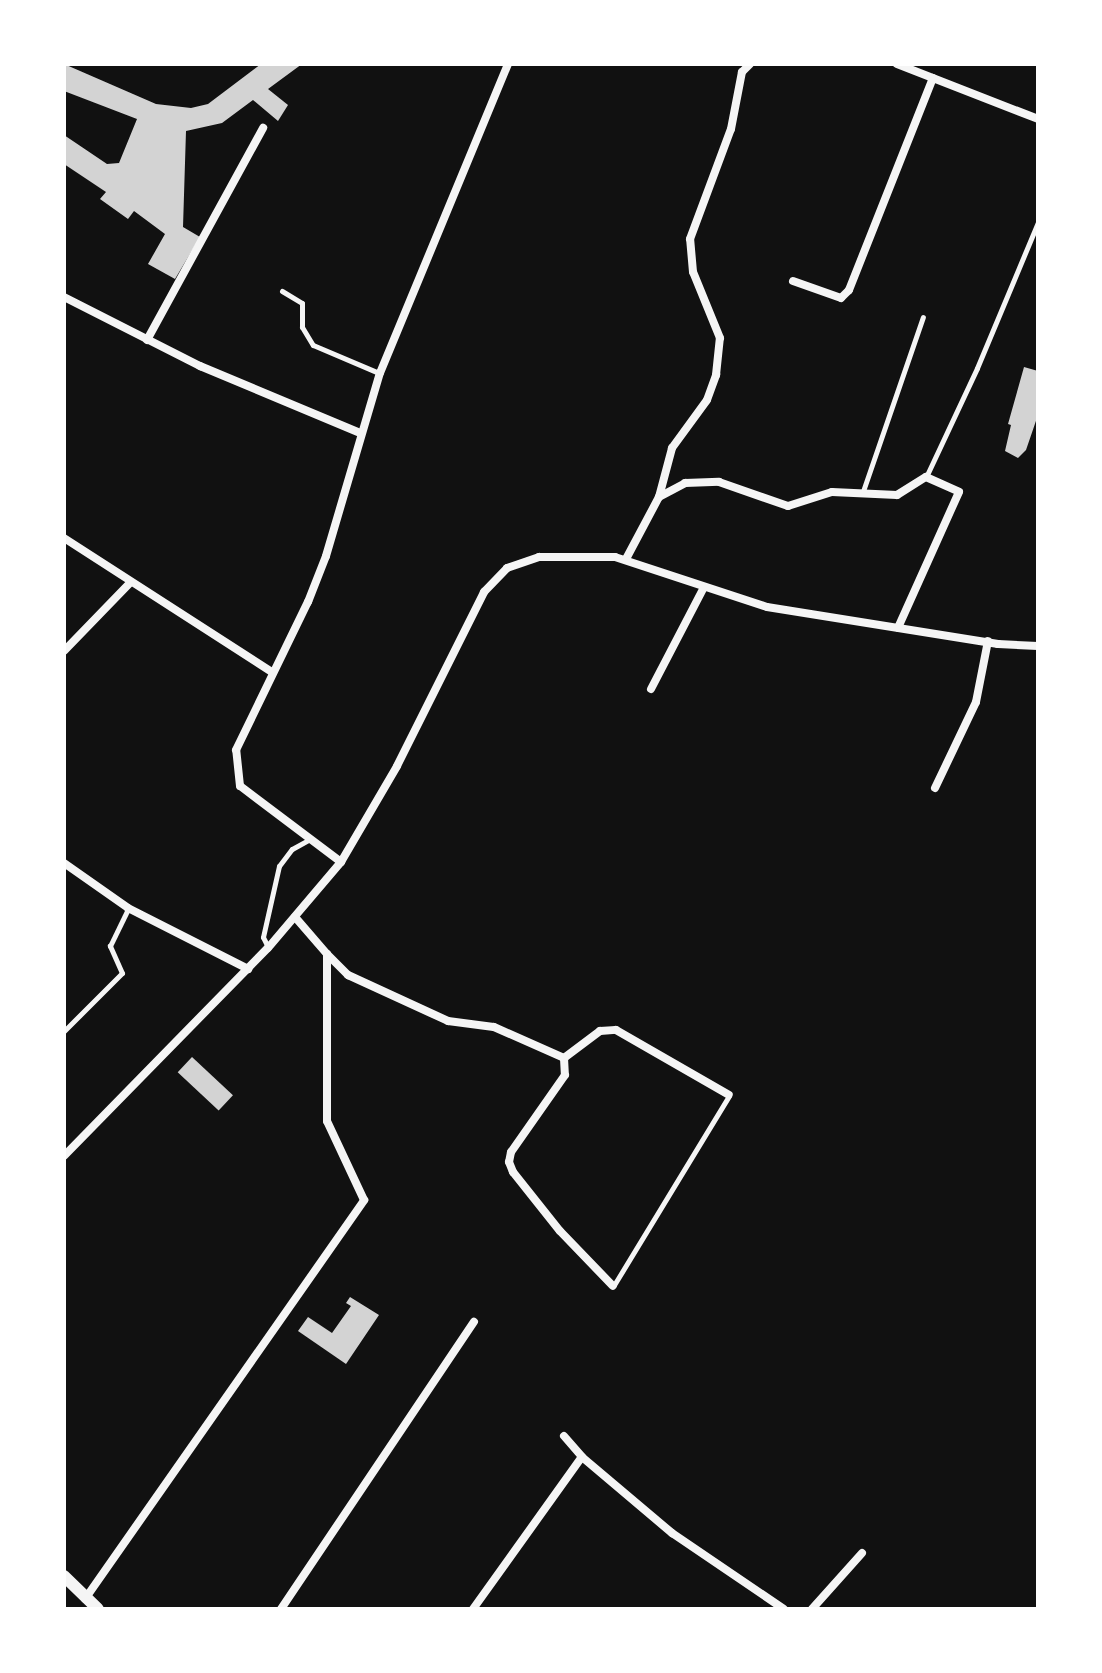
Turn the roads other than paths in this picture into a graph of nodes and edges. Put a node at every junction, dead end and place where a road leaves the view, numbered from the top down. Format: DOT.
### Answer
graph roads {
  1 [pos="508,64"];
  2 [pos="750,64"];
  3 [pos="897,64"];
  4 [pos="933,78"];
  5 [pos="1038,119"];
  6 [pos="263,128"];
  7 [pos="1038,222"];
  8 [pos="793,281"];
  9 [pos="282,291"];
  10 [pos="64,297"];
  11 [pos="923,317"];
  12 [pos="147,340"];
  13 [pos="380,373"];
  14 [pos="360,433"];
  15 [pos="926,477"];
  16 [pos="862,495"];
  17 [pos="659,497"];
  18 [pos="64,538"];
  19 [pos="626,559"];
  20 [pos="130,583"];
  21 [pos="703,589"];
  22 [pos="898,628"];
  23 [pos="988,641"];
  24 [pos="1038,646"];
  25 [pos="64,651"];
  26 [pos="272,672"];
  27 [pos="651,689"];
  28 [pos="935,788"];
  29 [pos="310,838"];
  30 [pos="341,862"];
  31 [pos="64,863"];
  32 [pos="128,908"];
  33 [pos="295,917"];
  34 [pos="268,948"];
  35 [pos="327,954"];
  36 [pos="248,969"];
  37 [pos="64,1031"];
  38 [pos="564,1058"];
  39 [pos="729,1095"];
  40 [pos="64,1156"];
  41 [pos="613,1286"];
  42 [pos="474,1322"];
  43 [pos="564,1436"];
  44 [pos="582,1457"];
  45 [pos="862,1553"];
  46 [pos="64,1576"];
  47 [pos="85,1599"];
  48 [pos="98,1609"];
  49 [pos="281,1609"];
  50 [pos="473,1609"];
  51 [pos="784,1609"];
  52 [pos="812,1609"];
  1 -- 13 [label="street"];
  2 -- 17 [label="street"];
  3 -- 4 [label="street"];
  4 -- 5 [label="street"];
  4 -- 8 [label="street"];
  6 -- 12 [label="street"];
  7 -- 15 [label="lane"];
  9 -- 13 [label="lane"];
  10 -- 12 [label="street"];
  11 -- 16 [label="lane"];
  12 -- 14 [label="street"];
  13 -- 14 [label="street"];
  14 -- 26 [label="street"];
  15 -- 16 [label="street"];
  15 -- 22 [label="street"];
  16 -- 17 [label="street"];
  17 -- 19 [label="street"];
  18 -- 20 [label="street"];
  19 -- 21 [label="street"];
  19 -- 30 [label="street"];
  20 -- 25 [label="street"];
  20 -- 26 [label="street"];
  21 -- 22 [label="street"];
  21 -- 27 [label="street"];
  22 -- 23 [label="street"];
  23 -- 24 [label="street"];
  23 -- 28 [label="street"];
  26 -- 29 [label="street"];
  29 -- 30 [label="street"];
  29 -- 34 [label="lane"];
  30 -- 33 [label="street"];
  31 -- 32 [label="street"];
  32 -- 36 [label="street"];
  32 -- 37 [label="lane"];
  33 -- 34 [label="street"];
  33 -- 35 [label="street"];
  34 -- 36 [label="street"];
  35 -- 38 [label="street"];
  35 -- 47 [label="street"];
  36 -- 40 [label="street"];
  38 -- 39 [label="street"];
  38 -- 41 [label="street"];
  39 -- 41 [label="lane"];
  42 -- 49 [label="street"];
  43 -- 44 [label="street"];
  44 -- 50 [label="street"];
  44 -- 51 [label="street"];
  45 -- 52 [label="street"];
  46 -- 47 [label="street"];
  47 -- 48 [label="street"];
}
